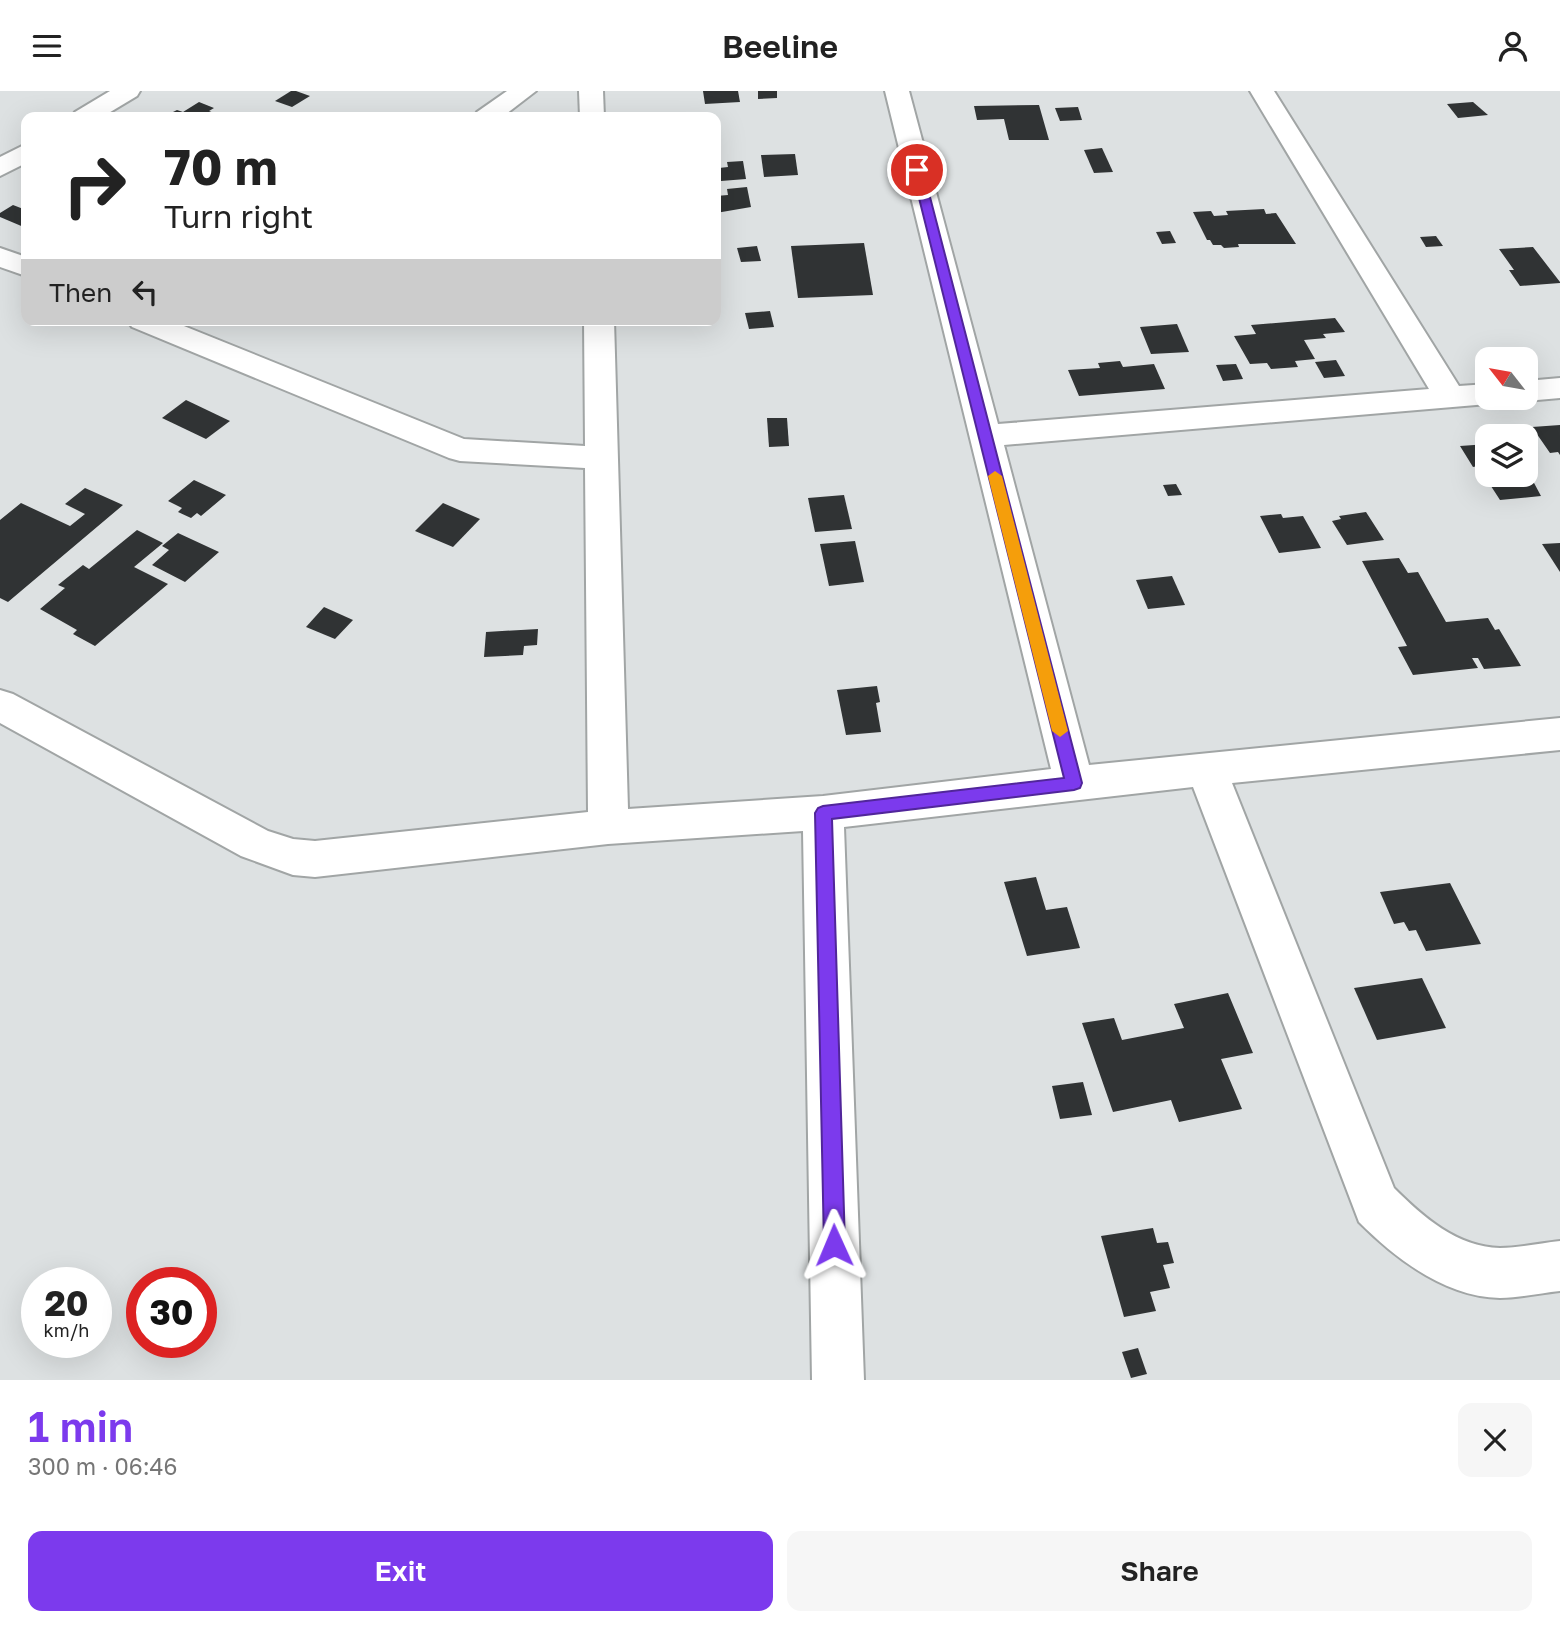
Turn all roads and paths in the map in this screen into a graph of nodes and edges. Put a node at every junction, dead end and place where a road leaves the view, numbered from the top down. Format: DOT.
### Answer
graph roads {
  1 [pos="128,91"];
  2 [pos="524,91"];
  3 [pos="591,91"];
  4 [pos="897,91"];
  5 [pos="1262,91"];
  6 [pos="92,112"];
  7 [pos="493,112"];
  8 [pos="592,112"];
  9 [pos="21,155"];
  10 [pos="0,168"];
  11 [pos="0,256"];
  12 [pos="21,266"];
  13 [pos="598,326"];
  14 [pos="183,327"];
  15 [pos="1560,388"];
  16 [pos="1538,390"];
  17 [pos="1475,395"];
  18 [pos="1450,397"];
  19 [pos="985,436"];
  20 [pos="603,458"];
  21 [pos="0,705"];
  22 [pos="1560,734"];
  23 [pos="1207,771"];
  24 [pos="1074,783"];
  25 [pos="823,813"];
  26 [pos="608,827"];
  27 [pos="1560,1266"];
  28 [pos="838,1380"];
  1 -- 6 [label="street"];
  2 -- 7 [label="street"];
  3 -- 8 [label="street"];
  4 -- 19 [label="street"];
  5 -- 18 [label="street"];
  9 -- 10 [label="street"];
  11 -- 12 [label="street"];
  13 -- 20 [label="street"];
  14 -- 20 [label="street"];
  15 -- 16 [label="street"];
  17 -- 18 [label="street"];
  18 -- 19 [label="street"];
  19 -- 24 [label="street"];
  20 -- 26 [label="street"];
  21 -- 26 [label="street"];
  22 -- 23 [label="street"];
  23 -- 24 [label="street"];
  23 -- 27 [label="street"];
  24 -- 25 [label="street"];
  25 -- 26 [label="street"];
  25 -- 28 [label="street"];
}
